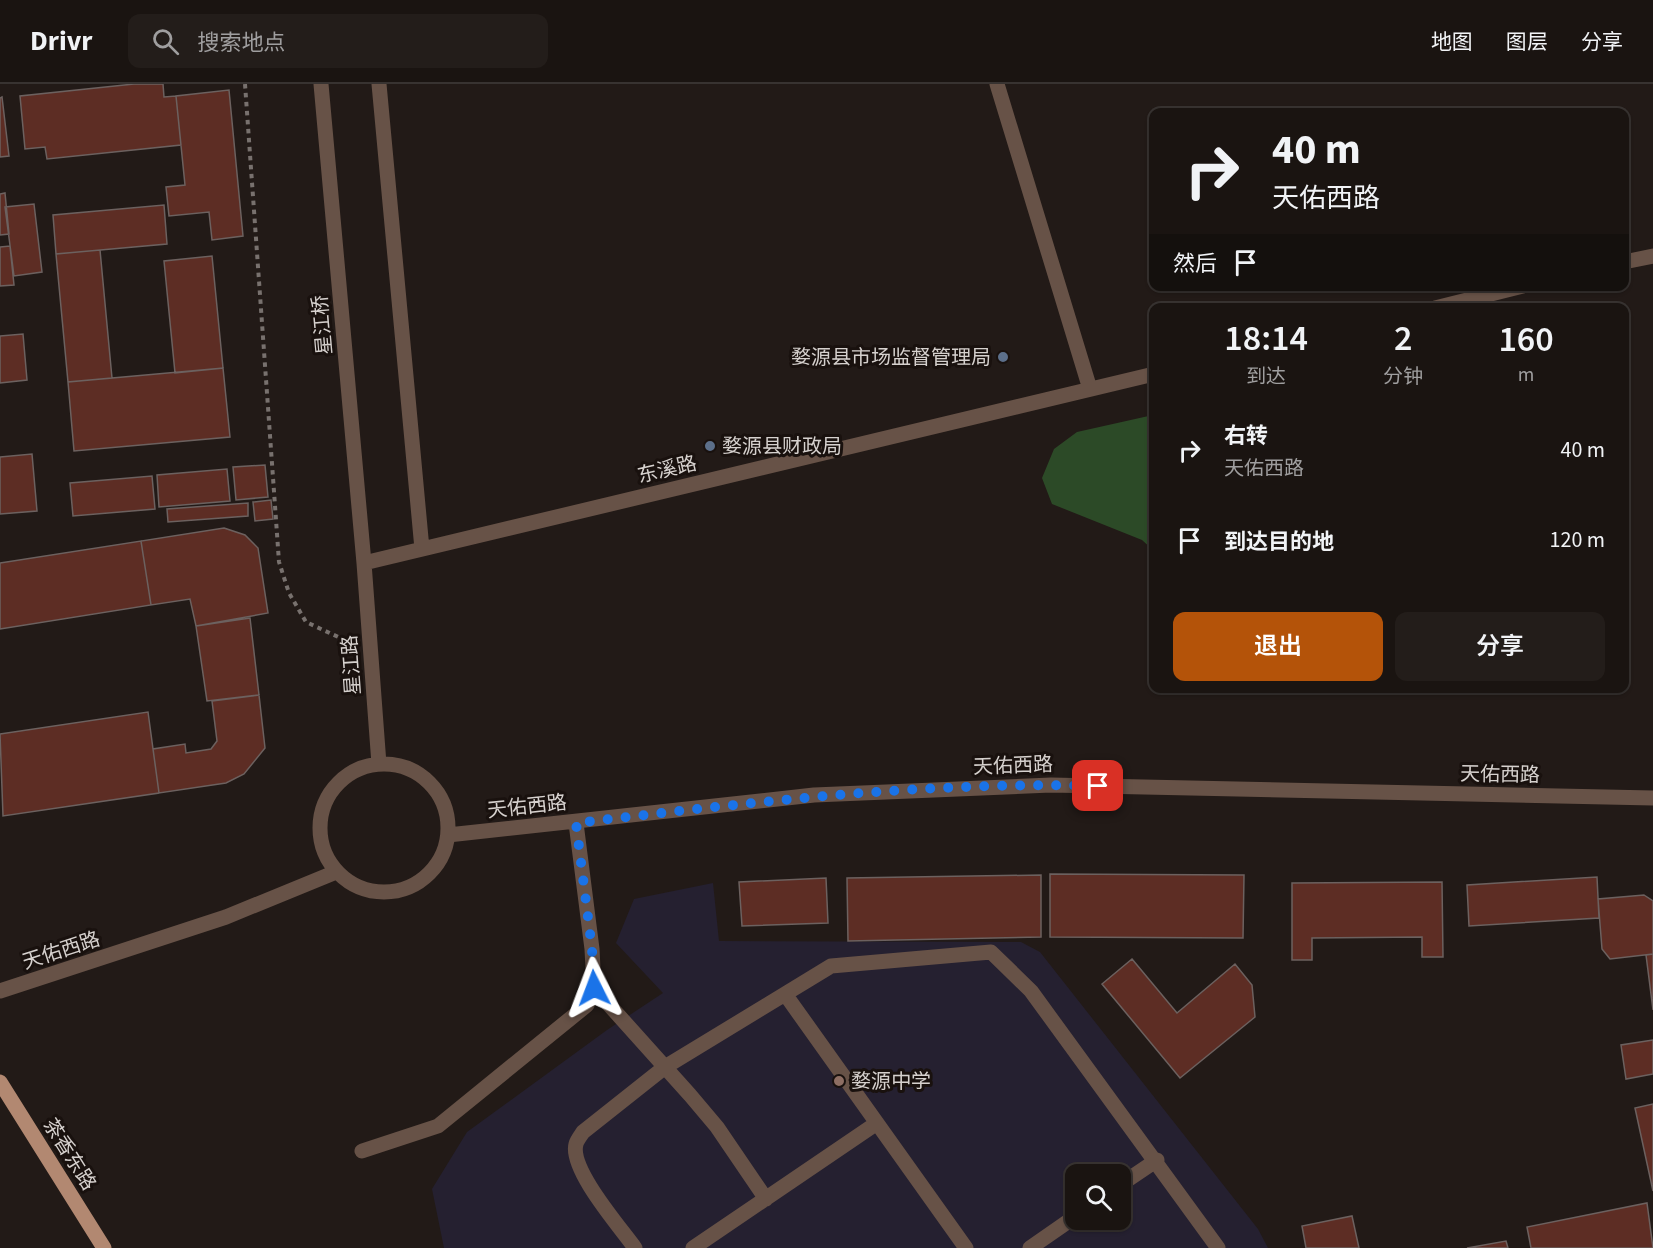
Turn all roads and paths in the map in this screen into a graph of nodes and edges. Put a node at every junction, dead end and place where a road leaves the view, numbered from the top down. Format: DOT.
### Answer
graph roads {
  1 [pos="245,84"];
  2 [pos="321,84"];
  3 [pos="379,84"];
  4 [pos="997,84"];
  5 [pos="1653,256"];
  6 [pos="1629,261"];
  7 [pos="1503,291"];
  8 [pos="1455,303"];
  9 [pos="1149,375"];
  10 [pos="1090,389"];
  11 [pos="422,549"];
  12 [pos="364,562"];
  13 [pos="371,652"];
  14 [pos="378,764"];
  15 [pos="1653,798"];
  16 [pos="576,823"];
  17 [pos="448,836"];
  18 [pos="336,872"];
  19 [pos="594,988"];
  20 [pos="0,991"];
  21 [pos="785,994"];
  22 [pos="665,1067"];
  23 [pos="0,1082"];
  24 [pos="877,1124"];
  25 [pos="362,1151"];
  26 [pos="1157,1160"];
  27 [pos="1131,1178"];
  28 [pos="766,1199"];
  29 [pos="1065,1224"];
  30 [pos="104,1248"];
  31 [pos="634,1248"];
  32 [pos="693,1248"];
  33 [pos="966,1248"];
  34 [pos="1030,1248"];
  35 [pos="1218,1248"];
  1 -- 13 [label="path"];
  2 -- 12 [label="street, 星江桥"];
  3 -- 11 [label="street"];
  4 -- 10 [label="street"];
  5 -- 6 [label="street"];
  7 -- 8 [label="street"];
  9 -- 10 [label="street, 东溪路"];
  10 -- 11 [label="street, 东溪路"];
  11 -- 12 [label="street, 东溪路"];
  12 -- 13 [label="street, 星江路"];
  13 -- 14 [label="street, 星江路"];
  14 -- 17 [label="street"];
  14 -- 18 [label="street"];
  15 -- 16 [label="street, 天佑西路"];
  16 -- 17 [label="street, 天佑西路"];
  16 -- 19 [label="street"];
  17 -- 18 [label="street"];
  18 -- 20 [label="street, 天佑西路"];
  19 -- 22 [label="street"];
  19 -- 25 [label="street"];
  21 -- 22 [label="street"];
  21 -- 24 [label="street"];
  21 -- 26 [label="street"];
  22 -- 28 [label="street"];
  22 -- 31 [label="street"];
  23 -- 30 [label="main road, 茶香东路"];
  24 -- 28 [label="street"];
  24 -- 33 [label="street"];
  26 -- 27 [label="street"];
  26 -- 35 [label="street"];
  28 -- 32 [label="street"];
  29 -- 34 [label="street"];
}
